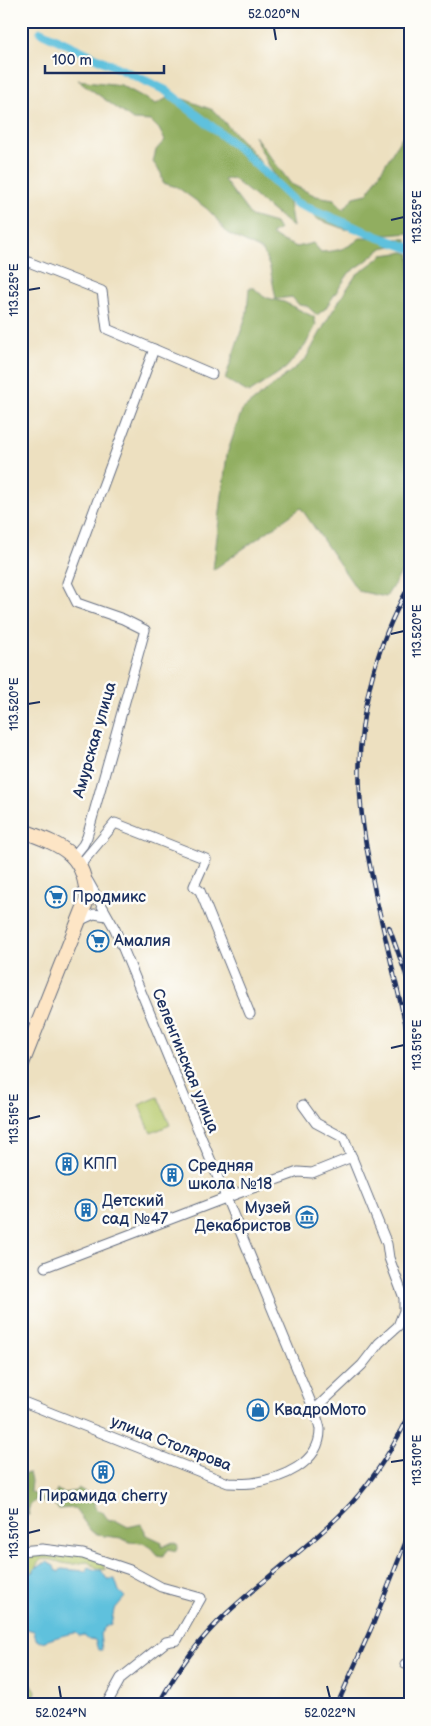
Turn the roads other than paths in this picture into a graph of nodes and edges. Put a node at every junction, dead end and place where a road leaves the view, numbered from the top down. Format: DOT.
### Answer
graph roads {
  1 [pos="21,259"];
  2 [pos="154,349"];
  3 [pos="212,374"];
  4 [pos="21,830"];
  5 [pos="79,866"];
  6 [pos="107,916"];
  7 [pos="79,920"];
  8 [pos="250,1014"];
  9 [pos="21,1066"];
  10 [pos="303,1105"];
  11 [pos="352,1157"];
  12 [pos="225,1198"];
  13 [pos="45,1267"];
  14 [pos="21,1401"];
  15 [pos="316,1408"];
  16 [pos="320,1429"];
  17 [pos="21,1551"];
  18 [pos="106,1705"];
  1 -- 2 [label="street"];
  2 -- 3 [label="street"];
  2 -- 5 [label="street, Амурская улица"];
  4 -- 5 [label="main road"];
  5 -- 6 [label="street, Селенгинская улица"];
  5 -- 7 [label="main road"];
  5 -- 8 [label="street"];
  6 -- 7 [label="street"];
  6 -- 12 [label="street, Селенгинская улица"];
  7 -- 9 [label="main road"];
  10 -- 11 [label="street"];
  11 -- 12 [label="street"];
  11 -- 15 [label="street"];
  12 -- 13 [label="street"];
  12 -- 15 [label="street, Селенгинская улица"];
  14 -- 16 [label="street, улица Столярова"];
  15 -- 16 [label="street, Селенгинская улица"];
  17 -- 18 [label="street"];
}
